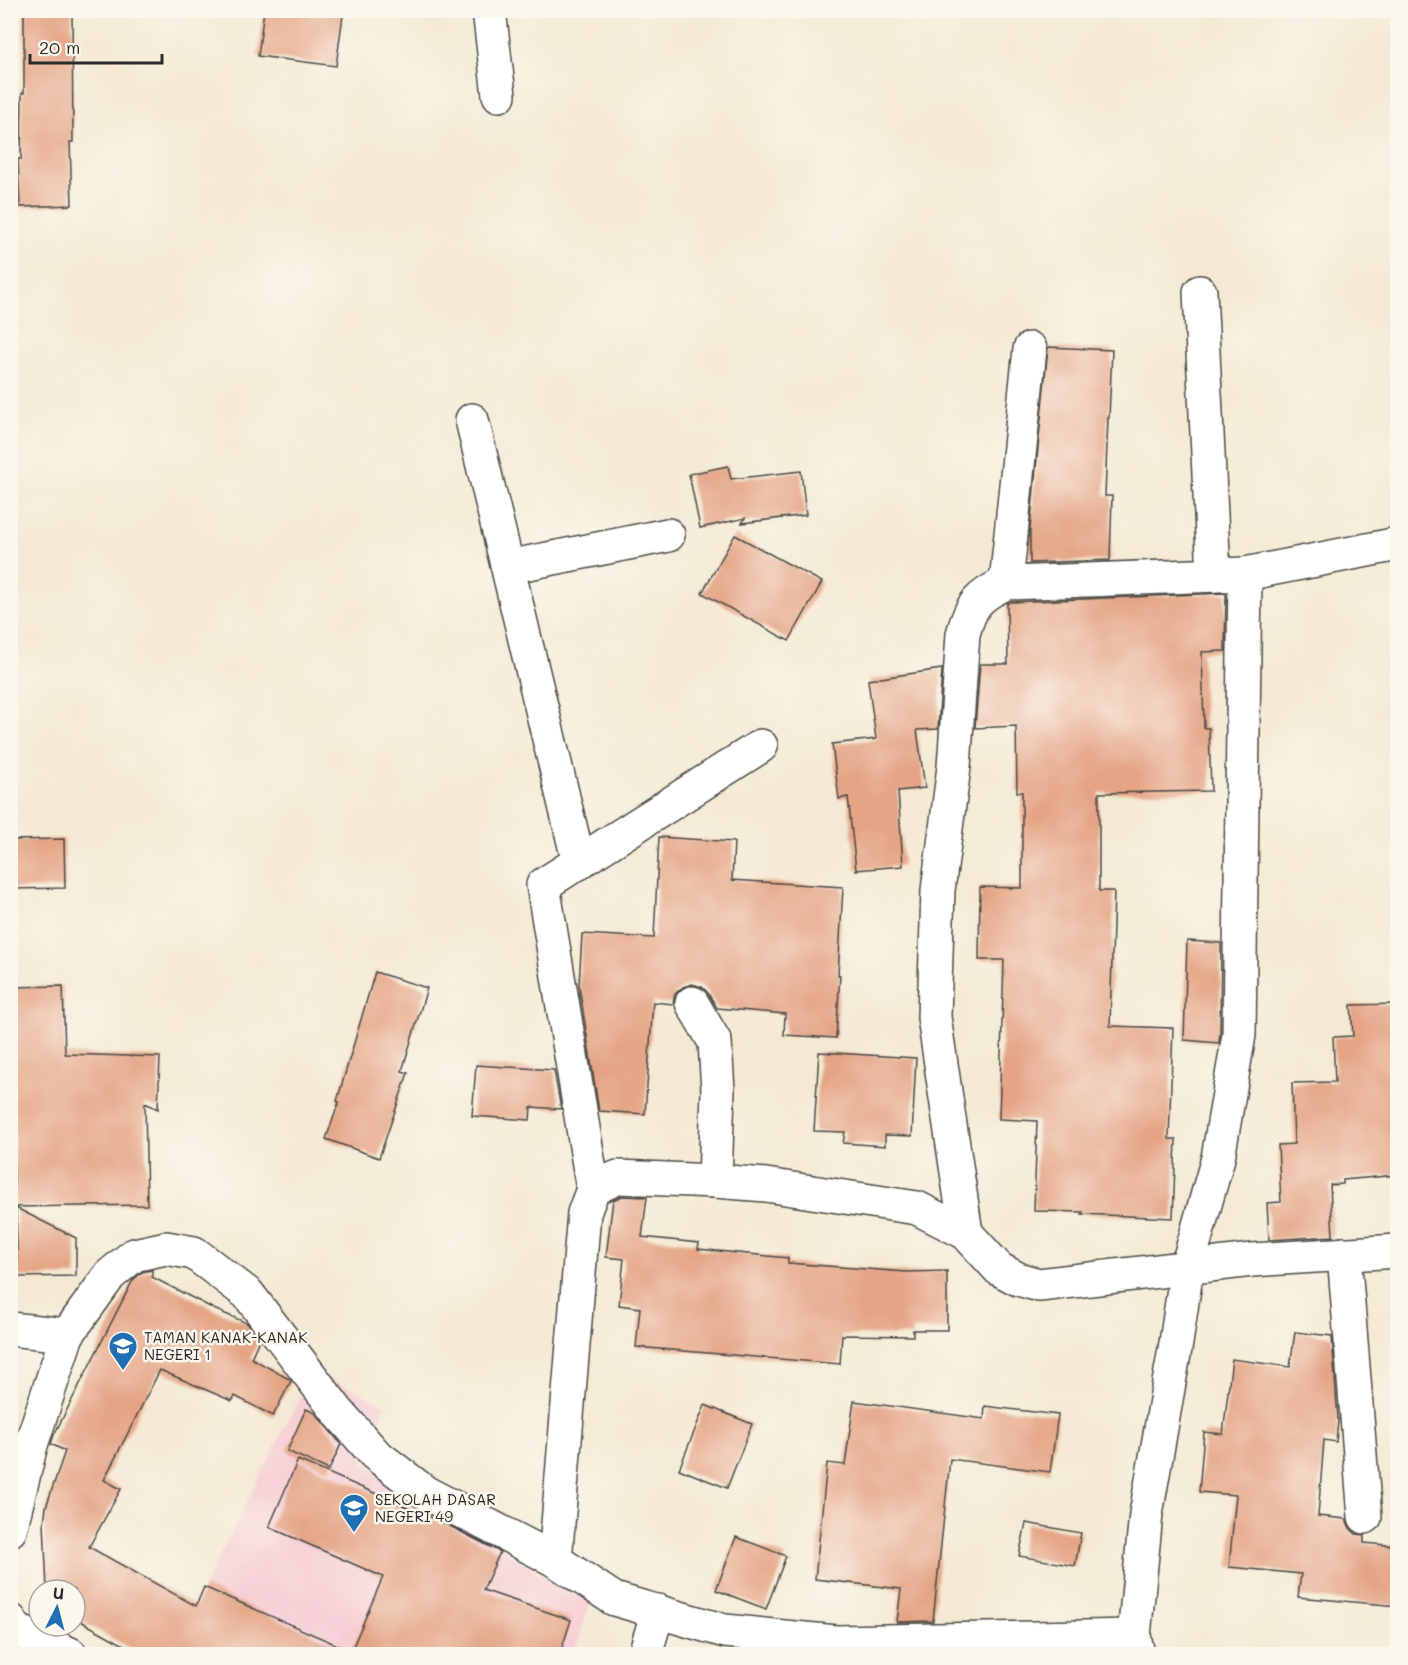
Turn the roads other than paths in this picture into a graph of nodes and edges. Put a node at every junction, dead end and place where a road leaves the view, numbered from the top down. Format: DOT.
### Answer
graph roads {
  1 [pos="489,10"];
  2 [pos="499,95"];
  3 [pos="1200,292"];
  4 [pos="1030,349"];
  5 [pos="472,420"];
  6 [pos="668,535"];
  7 [pos="1398,544"];
  8 [pos="508,567"];
  9 [pos="1229,574"];
  10 [pos="1006,583"];
  11 [pos="760,746"];
  12 [pos="579,864"];
  13 [pos="692,1003"];
  14 [pos="715,1181"];
  15 [pos="593,1189"];
  16 [pos="966,1233"];
  17 [pos="1398,1251"];
  18 [pos="1344,1254"];
  19 [pos="1187,1268"];
  20 [pos="10,1329"];
  21 [pos="67,1335"];
  22 [pos="1365,1517"];
  23 [pos="10,1530"];
  24 [pos="555,1560"];
  25 [pos="658,1611"];
  26 [pos="10,1620"];
  27 [pos="1136,1645"];
  28 [pos="856,1648"];
  29 [pos="70,1654"];
  30 [pos="645,1654"];
  1 -- 2 [label="street"];
  3 -- 9 [label="street"];
  4 -- 10 [label="street"];
  5 -- 8 [label="street"];
  6 -- 8 [label="street"];
  7 -- 9 [label="street"];
  8 -- 12 [label="street"];
  9 -- 10 [label="street"];
  9 -- 19 [label="street"];
  10 -- 16 [label="street"];
  11 -- 12 [label="street"];
  12 -- 15 [label="street"];
  13 -- 14 [label="street"];
  14 -- 15 [label="street"];
  14 -- 16 [label="street"];
  15 -- 24 [label="street"];
  16 -- 19 [label="street"];
  17 -- 18 [label="street"];
  18 -- 19 [label="street"];
  18 -- 22 [label="street"];
  19 -- 27 [label="street"];
  20 -- 21 [label="street"];
  21 -- 23 [label="street"];
  21 -- 24 [label="street"];
  24 -- 25 [label="street"];
  25 -- 28 [label="street"];
  25 -- 30 [label="street"];
  26 -- 29 [label="street"];
  27 -- 28 [label="street"];
}
